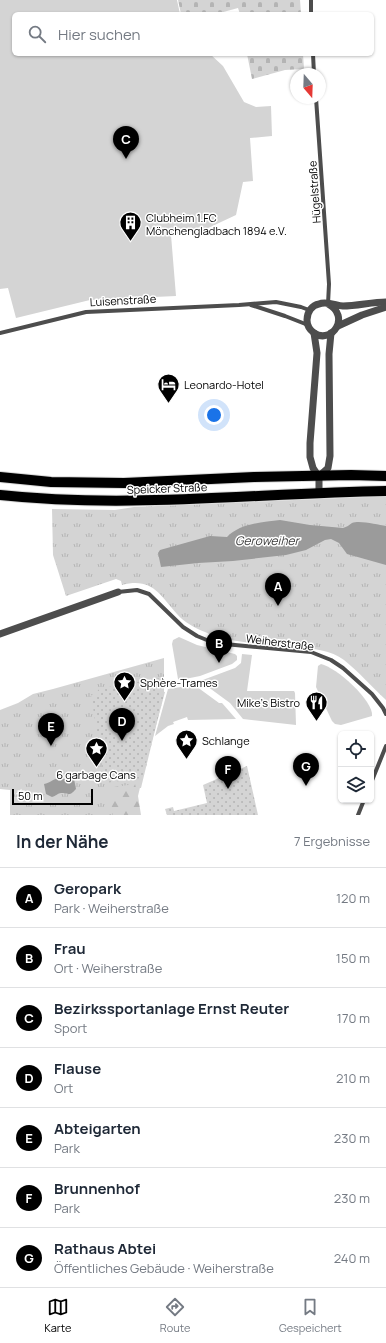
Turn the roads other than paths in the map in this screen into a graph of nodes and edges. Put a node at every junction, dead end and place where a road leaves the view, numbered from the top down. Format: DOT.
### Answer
graph roads {
  1 [pos="310,0"];
  2 [pos="311,12"];
  3 [pos="313,56"];
  4 [pos="314,68"];
  5 [pos="316,104"];
  6 [pos="386,302"];
  7 [pos="249,304"];
  8 [pos="328,304"];
  9 [pos="386,307"];
  10 [pos="309,310"];
  11 [pos="308,325"];
  12 [pos="338,326"];
  13 [pos="314,332"];
  14 [pos="0,333"];
  15 [pos="331,333"];
  16 [pos="318,476"];
  17 [pos="386,476"];
  18 [pos="0,477"];
  19 [pos="386,491"];
  20 [pos="319,493"];
  21 [pos="0,495"];
  22 [pos="118,592"];
  23 [pos="0,634"];
  24 [pos="386,714"];
  25 [pos="386,746"];
  26 [pos="374,776"];
  27 [pos="363,803"];
  28 [pos="358,815"];
  1 -- 2 [label="street"];
  3 -- 4 [label="street"];
  5 -- 8 [label="street, Hügelstraße"];
  6 -- 8 [label="street"];
  7 -- 10 [label="street, Luisenstraße"];
  7 -- 11 [label="street, Luisenstraße"];
  7 -- 14 [label="street, Luisenstraße"];
  8 -- 10 [label="street"];
  8 -- 12 [label="street"];
  9 -- 12 [label="street"];
  10 -- 11 [label="street"];
  11 -- 13 [label="street"];
  12 -- 15 [label="street"];
  13 -- 15 [label="street"];
  13 -- 16 [label="street"];
  15 -- 16 [label="street"];
  16 -- 17 [label="main road, Speicker Straße"];
  16 -- 18 [label="main road, Speicker Straße"];
  16 -- 20 [label="street"];
  19 -- 20 [label="main road, Speicker Straße"];
  20 -- 21 [label="main road, Speicker Straße"];
  22 -- 23 [label="street"];
  22 -- 24 [label="street, Weiherstraße"];
  25 -- 26 [label="street"];
  27 -- 28 [label="street"];
}
